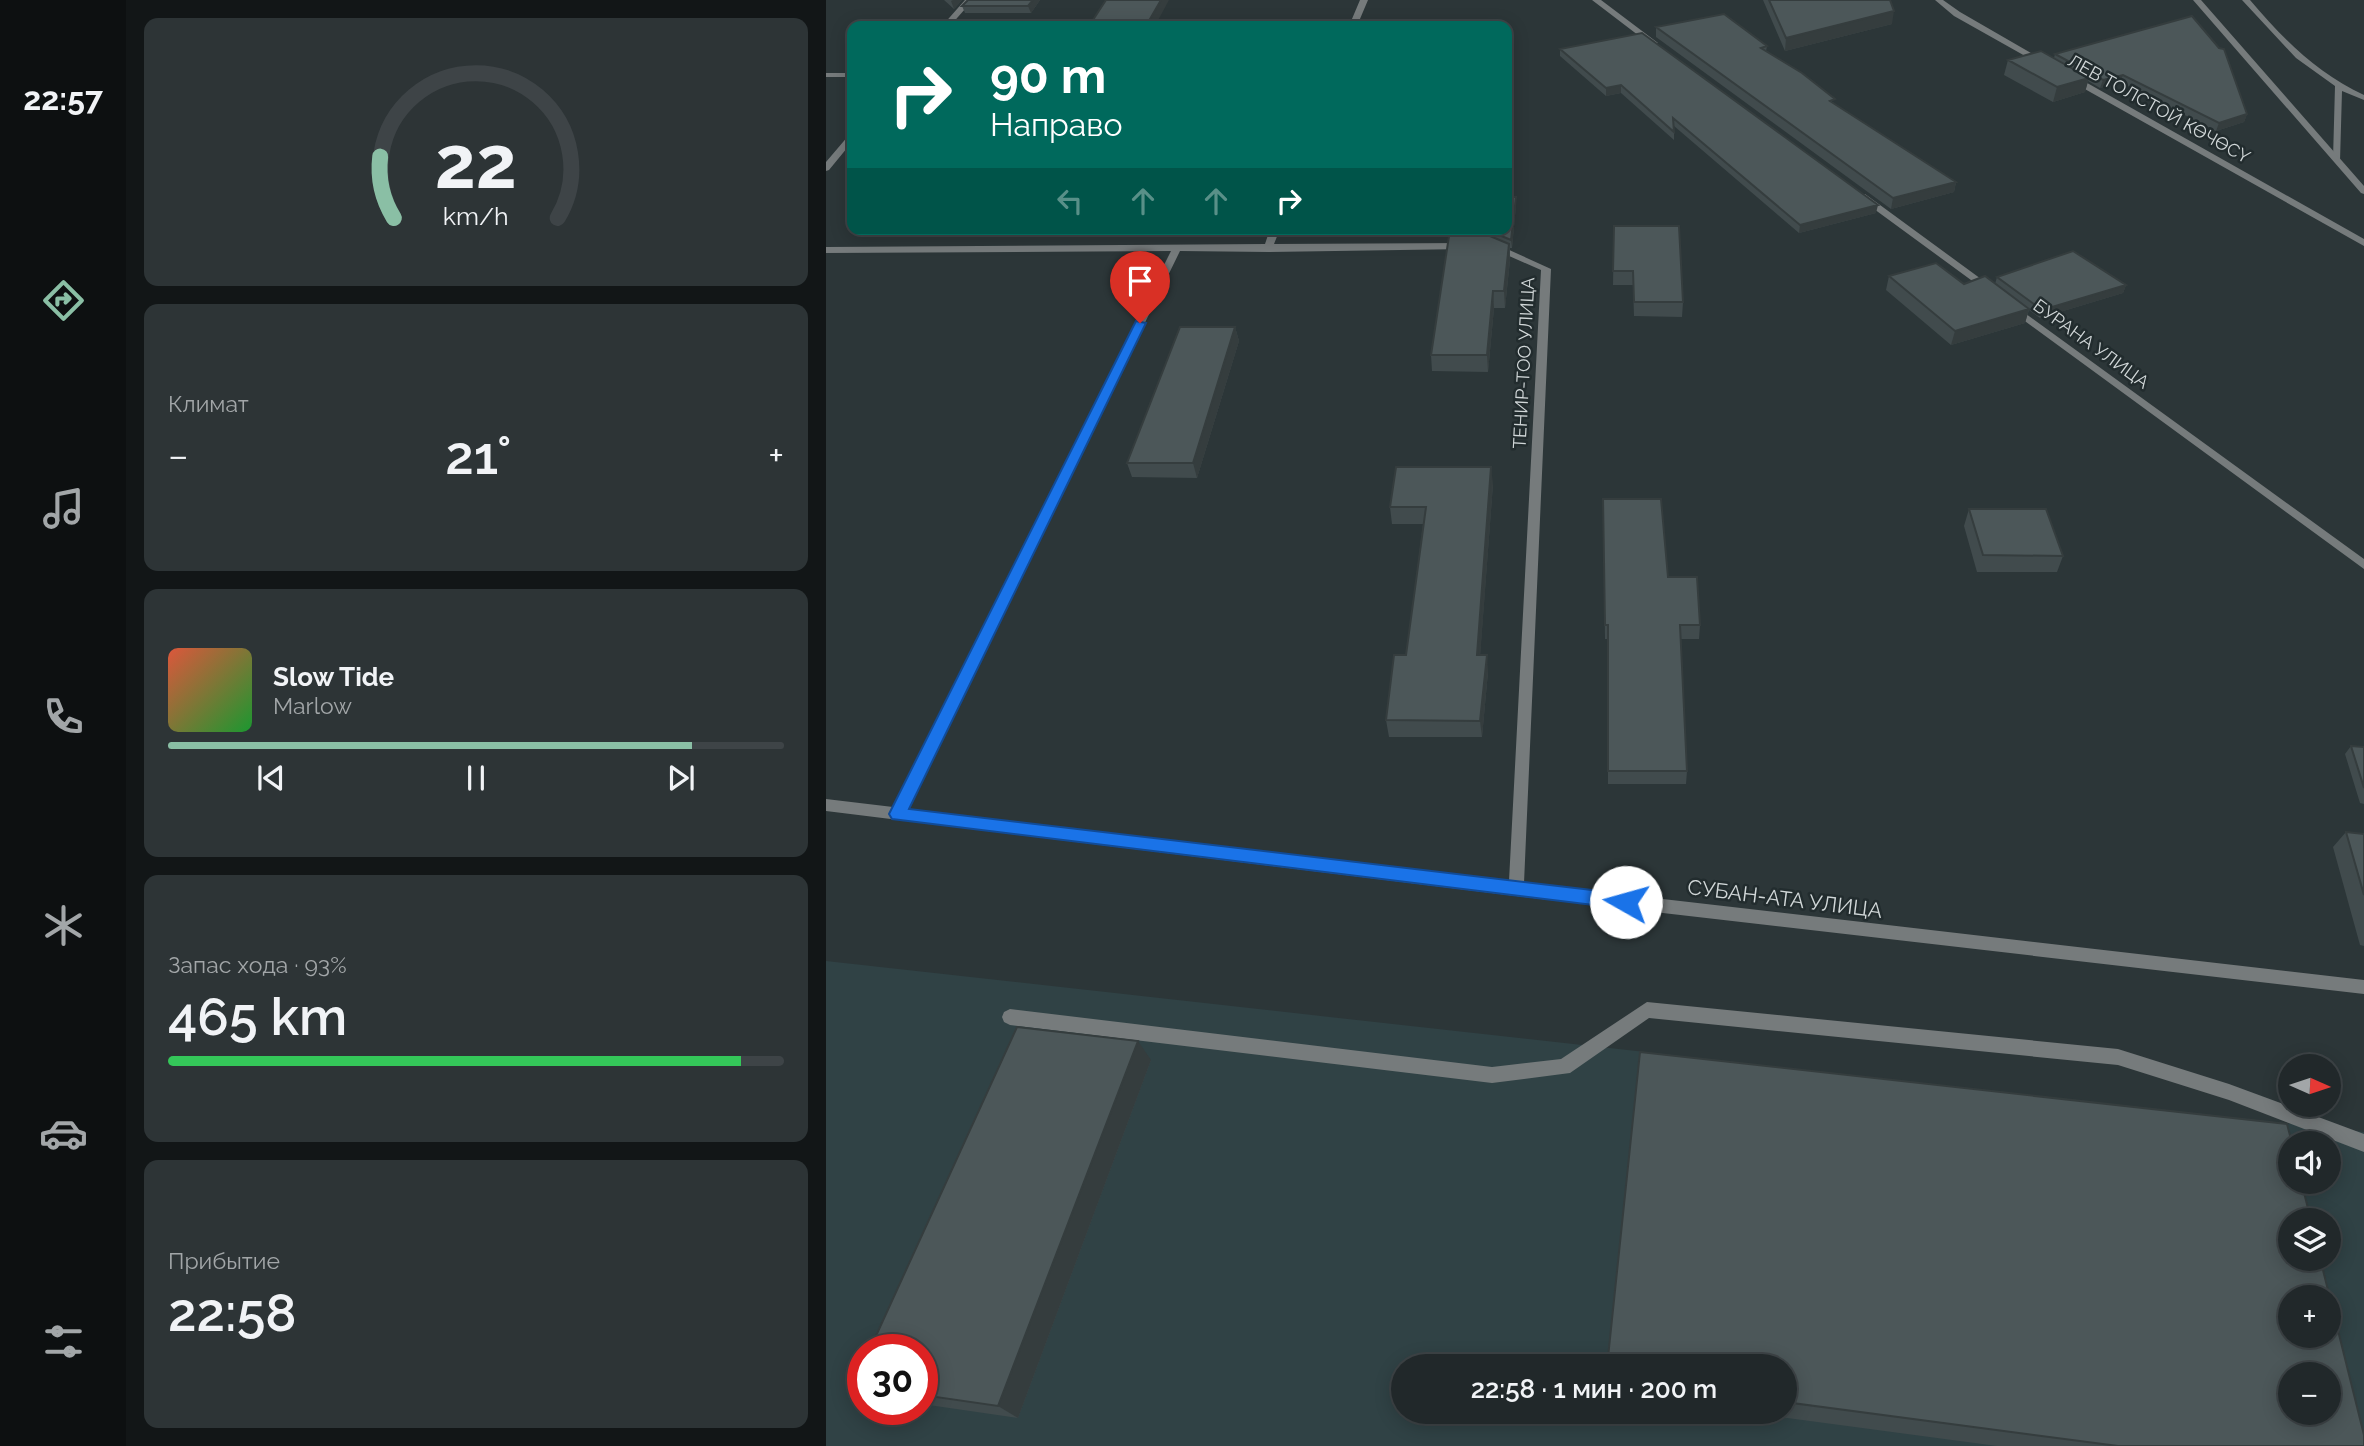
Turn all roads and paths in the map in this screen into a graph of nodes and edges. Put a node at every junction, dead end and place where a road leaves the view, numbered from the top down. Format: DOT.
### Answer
graph roads {
  1 [pos="969,0"];
  2 [pos="1363,0"];
  3 [pos="1596,0"];
  4 [pos="1939,0"];
  5 [pos="2197,0"];
  6 [pos="2246,0"];
  7 [pos="950,21"];
  8 [pos="1355,21"];
  9 [pos="1662,49"];
  10 [pos="2053,67"];
  11 [pos="2065,74"];
  12 [pos="826,75"];
  13 [pos="847,75"];
  14 [pos="2338,87"];
  15 [pos="2364,98"];
  16 [pos="847,143"];
  17 [pos="2337,159"];
  18 [pos="826,168"];
  19 [pos="1852,188"];
  20 [pos="2364,191"];
  21 [pos="1273,235"];
  22 [pos="2364,243"];
  23 [pos="1268,249"];
  24 [pos="826,250"];
  25 [pos="1176,250"];
  26 [pos="2364,565"];
  27 [pos="826,805"];
  28 [pos="898,814"];
  29 [pos="1517,889"];
  30 [pos="2364,987"];
  31 [pos="1010,1017"];
  32 [pos="2364,1143"];
  1 -- 7 [label="street"];
  2 -- 8 [label="street"];
  3 -- 9 [label="street"];
  4 -- 10 [label="street, ЛЕВ ТОЛСТОЙ КӨЧӨСҮ"];
  5 -- 17 [label="street"];
  6 -- 14 [label="street"];
  11 -- 22 [label="street, ЛЕВ ТОЛСТОЙ КӨЧӨСҮ"];
  12 -- 13 [label="street"];
  14 -- 15 [label="street"];
  14 -- 17 [label="street"];
  16 -- 18 [label="street"];
  17 -- 20 [label="street"];
  19 -- 26 [label="street, БУРАНА УЛИЦА"];
  21 -- 23 [label="street"];
  23 -- 25 [label="street, ТЕНИР-ТОО УЛИЦА"];
  23 -- 29 [label="street, ТЕНИР-ТОО УЛИЦА"];
  24 -- 25 [label="street, ТЕНИР-ТОО УЛИЦА"];
  25 -- 28 [label="street"];
  27 -- 28 [label="street, СУБАН-АТА УЛИЦА"];
  28 -- 29 [label="street, СУБАН-АТА УЛИЦА"];
  29 -- 30 [label="street, СУБАН-АТА УЛИЦА"];
  31 -- 32 [label="street"];
}
